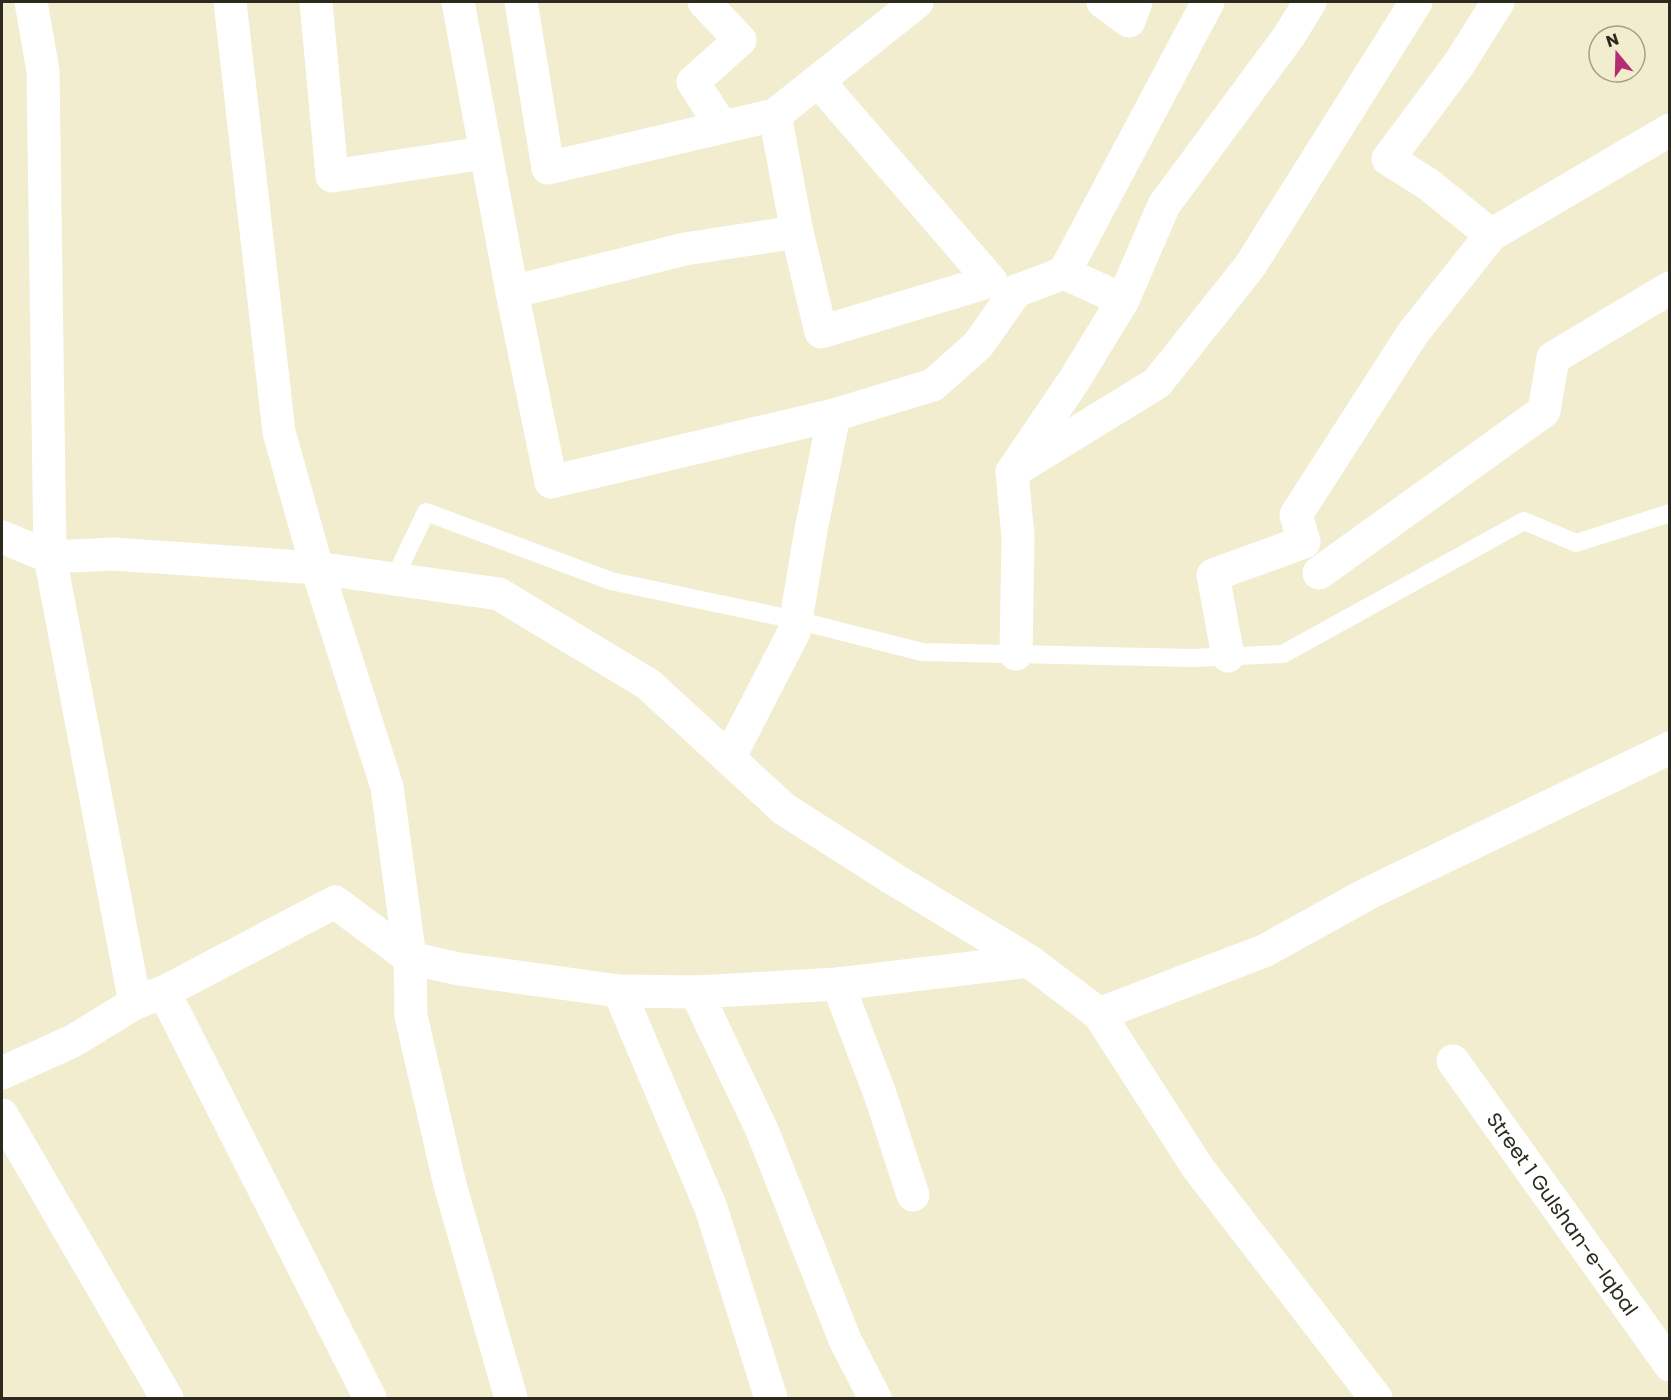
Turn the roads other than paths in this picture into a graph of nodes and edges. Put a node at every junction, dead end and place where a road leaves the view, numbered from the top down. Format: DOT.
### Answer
graph roads {
  1 [pos="31,2"];
  2 [pos="230,2"];
  3 [pos="316,2"];
  4 [pos="458,2"];
  5 [pos="521,2"];
  6 [pos="704,2"];
  7 [pos="917,2"];
  8 [pos="1103,2"];
  9 [pos="1136,2"];
  10 [pos="1208,2"];
  11 [pos="1310,2"];
  12 [pos="1416,2"];
  13 [pos="1498,2"];
  14 [pos="819,82"];
  15 [pos="775,115"];
  16 [pos="722,127"];
  17 [pos="1670,130"];
  18 [pos="484,153"];
  19 [pos="797,232"];
  20 [pos="1491,235"];
  21 [pos="1064,273"];
  22 [pos="1670,288"];
  23 [pos="512,292"];
  24 [pos="1123,300"];
  25 [pos="834,415"];
  26 [pos="1012,472"];
  27 [pos="1670,513"];
  28 [pos="2,537"];
  29 [pos="50,556"];
  30 [pos="317,568"];
  31 [pos="1319,573"];
  32 [pos="396,577"];
  33 [pos="796,620"];
  34 [pos="1016,654"];
  35 [pos="1228,656"];
  36 [pos="1670,748"];
  37 [pos="729,758"];
  38 [pos="410,958"];
  39 [pos="1029,961"];
  40 [pos="838,984"];
  41 [pos="619,991"];
  42 [pos="696,992"];
  43 [pos="150,998"];
  44 [pos="1099,1014"];
  45 [pos="1453,1061"];
  46 [pos="2,1073"];
  47 [pos="2,1115"];
  48 [pos="913,1195"];
  49 [pos="1670,1365"];
  50 [pos="166,1398"];
  51 [pos="370,1398"];
  52 [pos="511,1398"];
  53 [pos="771,1398"];
  54 [pos="875,1398"];
  55 [pos="1376,1398"];
  1 -- 29 [label="street"];
  2 -- 30 [label="street"];
  3 -- 18 [label="street"];
  4 -- 18 [label="street"];
  5 -- 16 [label="street"];
  6 -- 16 [label="street"];
  7 -- 14 [label="street"];
  8 -- 9 [label="street"];
  10 -- 21 [label="street"];
  11 -- 24 [label="street"];
  12 -- 26 [label="street"];
  13 -- 20 [label="street"];
  14 -- 15 [label="street"];
  14 -- 19 [label="street"];
  15 -- 16 [label="street"];
  15 -- 19 [label="street"];
  17 -- 20 [label="street"];
  18 -- 23 [label="street"];
  19 -- 23 [label="street"];
  20 -- 35 [label="street"];
  21 -- 24 [label="street"];
  21 -- 25 [label="street"];
  22 -- 31 [label="street"];
  23 -- 25 [label="street"];
  24 -- 26 [label="street"];
  25 -- 33 [label="street"];
  26 -- 34 [label="street"];
  27 -- 35 [label="lane"];
  28 -- 29 [label="street"];
  29 -- 30 [label="street"];
  29 -- 43 [label="street"];
  30 -- 32 [label="street"];
  30 -- 38 [label="street"];
  32 -- 33 [label="lane"];
  32 -- 37 [label="street"];
  33 -- 34 [label="lane"];
  33 -- 37 [label="street"];
  34 -- 35 [label="lane"];
  36 -- 44 [label="street"];
  37 -- 39 [label="street"];
  38 -- 41 [label="street"];
  38 -- 43 [label="street"];
  38 -- 52 [label="street"];
  39 -- 40 [label="street"];
  39 -- 44 [label="street"];
  40 -- 42 [label="street"];
  40 -- 48 [label="street"];
  41 -- 42 [label="street"];
  41 -- 53 [label="street"];
  42 -- 54 [label="street"];
  43 -- 46 [label="street"];
  43 -- 51 [label="street"];
  44 -- 55 [label="street"];
  45 -- 49 [label="street, Street 1 Gulshan-e-Iqbal"];
  47 -- 50 [label="street"];
}
